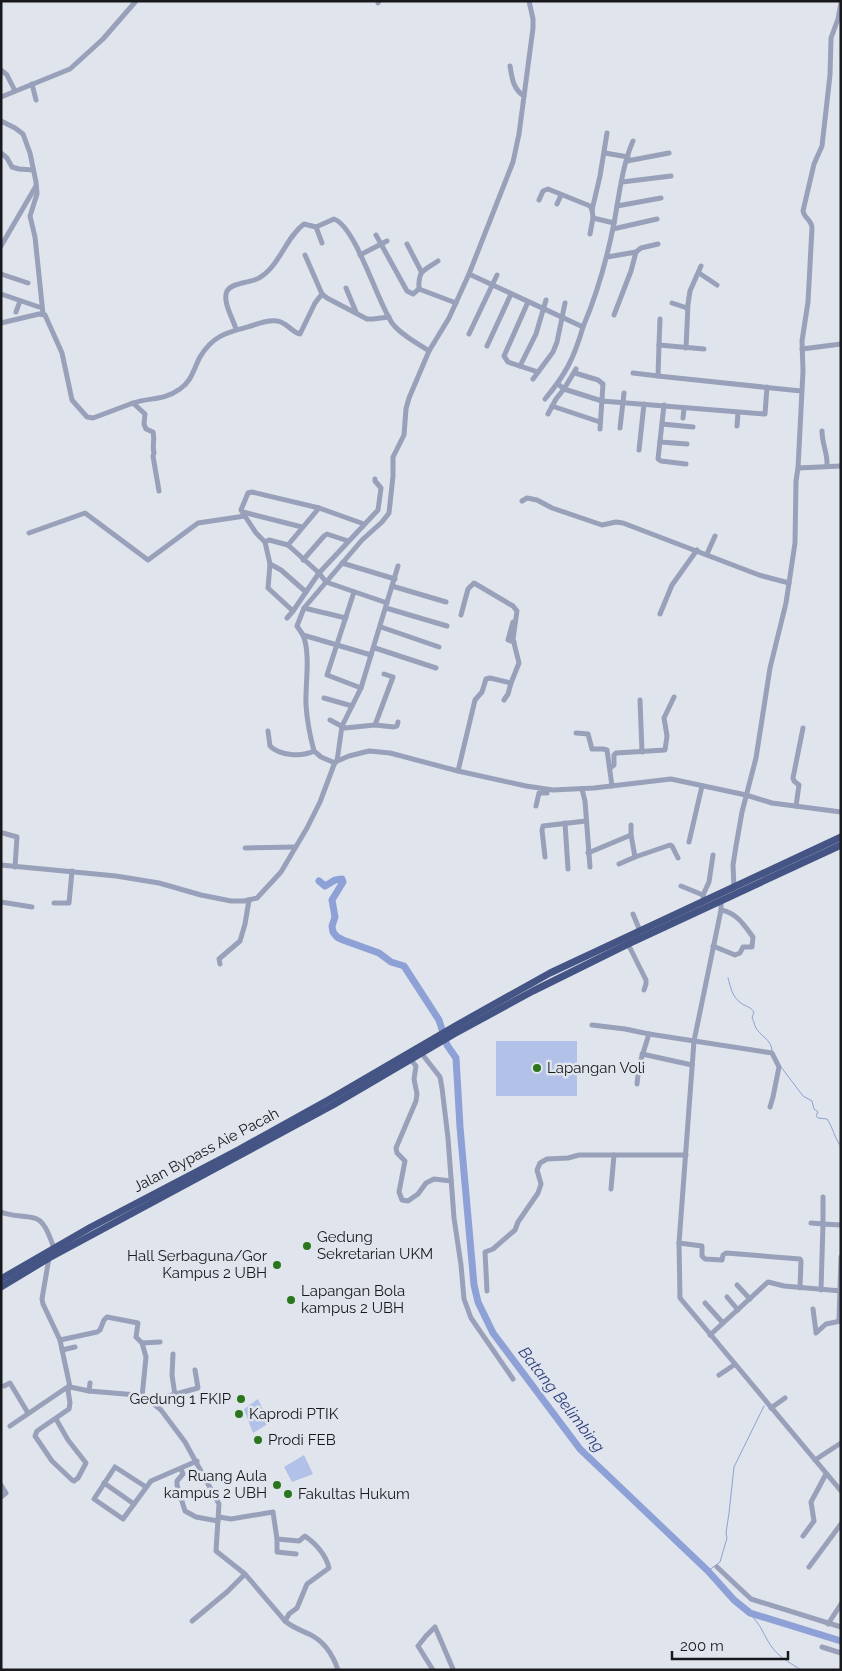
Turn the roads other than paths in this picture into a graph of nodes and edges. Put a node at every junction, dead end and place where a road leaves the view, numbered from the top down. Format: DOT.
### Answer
graph roads {
  1 [pos="136,1"];
  2 [pos="529,1"];
  3 [pos="841,3"];
  4 [pos="510,66"];
  5 [pos="1,70"];
  6 [pos="32,84"];
  7 [pos="15,91"];
  8 [pos="524,96"];
  9 [pos="1,97"];
  10 [pos="36,100"];
  11 [pos="1,121"];
  12 [pos="607,133"];
  13 [pos="633,141"];
  14 [pos="1,153"];
  15 [pos="669,153"];
  16 [pos="605,154"];
  17 [pos="627,159"];
  18 [pos="33,170"];
  19 [pos="671,176"];
  20 [pos="622,182"];
  21 [pos="36,185"];
  22 [pos="561,195"];
  23 [pos="662,198"];
  24 [pos="539,200"];
  25 [pos="556,204"];
  26 [pos="617,206"];
  27 [pos="592,210"];
  28 [pos="593,218"];
  29 [pos="657,219"];
  30 [pos="614,226"];
  31 [pos="316,227"];
  32 [pos="590,234"];
  33 [pos="376,235"];
  34 [pos="387,240"];
  35 [pos="322,243"];
  36 [pos="381,244"];
  37 [pos="407,244"];
  38 [pos="658,244"];
  39 [pos="1,246"];
  40 [pos="636,252"];
  41 [pos="305,255"];
  42 [pos="360,255"];
  43 [pos="607,257"];
  44 [pos="438,261"];
  45 [pos="701,266"];
  46 [pos="422,270"];
  47 [pos="698,273"];
  48 [pos="1,274"];
  49 [pos="469,274"];
  50 [pos="496,275"];
  51 [pos="28,283"];
  52 [pos="492,285"];
  53 [pos="717,285"];
  54 [pos="346,288"];
  55 [pos="419,289"];
  56 [pos="322,294"];
  57 [pos="511,294"];
  58 [pos="2,296"];
  59 [pos="546,300"];
  60 [pos="20,301"];
  61 [pos="528,302"];
  62 [pos="456,303"];
  63 [pos="565,303"];
  64 [pos="672,303"];
  65 [pos="38,307"];
  66 [pos="687,308"];
  67 [pos="543,309"];
  68 [pos="16,312"];
  69 [pos="356,312"];
  70 [pos="43,314"];
  71 [pos="614,315"];
  72 [pos="388,316"];
  73 [pos="562,318"];
  74 [pos="660,319"];
  75 [pos="1,323"];
  76 [pos="583,327"];
  77 [pos="236,329"];
  78 [pos="469,334"];
  79 [pos="841,344"];
  80 [pos="659,345"];
  81 [pos="487,346"];
  82 [pos="686,348"];
  83 [pos="704,349"];
  84 [pos="802,349"];
  85 [pos="429,351"];
  86 [pos="520,366"];
  87 [pos="538,372"];
  88 [pos="633,373"];
  89 [pos="658,376"];
  90 [pos="533,379"];
  91 [pos="558,384"];
  92 [pos="767,387"];
  93 [pos="564,389"];
  94 [pos="802,391"];
  95 [pos="624,393"];
  96 [pos="545,399"];
  97 [pos="133,402"];
  98 [pos="602,402"];
  99 [pos="623,403"];
  100 [pos="644,404"];
  101 [pos="552,406"];
  102 [pos="664,406"];
  103 [pos="684,408"];
  104 [pos="738,413"];
  105 [pos="548,414"];
  106 [pos="683,418"];
  107 [pos="600,422"];
  108 [pos="662,424"];
  109 [pos="737,426"];
  110 [pos="693,427"];
  111 [pos="620,428"];
  112 [pos="600,429"];
  113 [pos="822,431"];
  114 [pos="660,442"];
  115 [pos="687,444"];
  116 [pos="639,450"];
  117 [pos="686,464"];
  118 [pos="827,466"];
  119 [pos="841,466"];
  120 [pos="798,468"];
  121 [pos="375,479"];
  122 [pos="159,491"];
  123 [pos="522,501"];
  124 [pos="320,508"];
  125 [pos="244,514"];
  126 [pos="364,524"];
  127 [pos="302,527"];
  128 [pos="28,533"];
  129 [pos="715,536"];
  130 [pos="348,541"];
  131 [pos="265,542"];
  132 [pos="288,544"];
  133 [pos="697,550"];
  134 [pos="707,554"];
  135 [pos="304,560"];
  136 [pos="342,563"];
  137 [pos="270,564"];
  138 [pos="398,566"];
  139 [pos="322,577"];
  140 [pos="395,579"];
  141 [pos="789,583"];
  142 [pos="392,586"];
  143 [pos="306,592"];
  144 [pos="354,592"];
  145 [pos="501,598"];
  146 [pos="446,602"];
  147 [pos="387,605"];
  148 [pos="499,607"];
  149 [pos="304,608"];
  150 [pos="293,610"];
  151 [pos="660,614"];
  152 [pos="461,615"];
  153 [pos="287,618"];
  154 [pos="346,618"];
  155 [pos="513,622"];
  156 [pos="446,626"];
  157 [pos="380,627"];
  158 [pos="303,636"];
  159 [pos="514,642"];
  160 [pos="338,645"];
  161 [pos="439,647"];
  162 [pos="374,648"];
  163 [pos="372,655"];
  164 [pos="436,668"];
  165 [pos="384,674"];
  166 [pos="511,683"];
  167 [pos="361,688"];
  168 [pos="674,697"];
  169 [pos="324,698"];
  170 [pos="504,700"];
  171 [pos="640,700"];
  172 [pos="352,706"];
  173 [pos="330,720"];
  174 [pos="398,722"];
  175 [pos="375,725"];
  176 [pos="342,726"];
  177 [pos="803,728"];
  178 [pos="268,731"];
  179 [pos="576,733"];
  180 [pos="314,751"];
  181 [pos="642,752"];
  182 [pos="336,762"];
  183 [pos="610,768"];
  184 [pos="458,771"];
  185 [pos="330,775"];
  186 [pos="338,776"];
  187 [pos="612,786"];
  188 [pos="702,786"];
  189 [pos="582,789"];
  190 [pos="546,790"];
  191 [pos="746,795"];
  192 [pos="536,806"];
  193 [pos="796,806"];
  194 [pos="841,812"];
  195 [pos="586,821"];
  196 [pos="565,823"];
  197 [pos="630,825"];
  198 [pos="3,833"];
  199 [pos="631,835"];
  200 [pos="841,838"];
  201 [pos="689,842"];
  202 [pos="841,845"];
  203 [pos="245,848"];
  204 [pos="295,848"];
  205 [pos="588,853"];
  206 [pos="713,855"];
  207 [pos="545,857"];
  208 [pos="636,857"];
  209 [pos="678,858"];
  210 [pos="619,864"];
  211 [pos="1,865"];
  212 [pos="15,867"];
  213 [pos="590,867"];
  214 [pos="568,869"];
  215 [pos="72,871"];
  216 [pos="681,886"];
  217 [pos="734,888"];
  218 [pos="703,899"];
  219 [pos="249,900"];
  220 [pos="721,901"];
  221 [pos="1,902"];
  222 [pos="54,903"];
  223 [pos="32,907"];
  224 [pos="721,910"];
  225 [pos="633,914"];
  226 [pos="649,930"];
  227 [pos="640,931"];
  228 [pos="628,944"];
  229 [pos="714,946"];
  230 [pos="220,964"];
  231 [pos="644,990"];
  232 [pos="592,1025"];
  233 [pos="649,1034"];
  234 [pos="694,1041"];
  235 [pos="424,1050"];
  236 [pos="642,1054"];
  237 [pos="411,1060"];
  238 [pos="692,1065"];
  239 [pos="637,1084"];
  240 [pos="770,1107"];
  241 [pos="614,1155"];
  242 [pos="686,1156"];
  243 [pos="451,1181"];
  244 [pos="611,1189"];
  245 [pos="823,1197"];
  246 [pos="1,1212"];
  247 [pos="811,1223"];
  248 [pos="823,1224"];
  249 [pos="841,1225"];
  250 [pos="89,1233"];
  251 [pos="679,1243"];
  252 [pos="54,1248"];
  253 [pos="841,1257"];
  254 [pos="49,1258"];
  255 [pos="13,1276"];
  256 [pos="1,1279"];
  257 [pos="737,1285"];
  258 [pos="1,1287"];
  259 [pos="800,1288"];
  260 [pos="821,1290"];
  261 [pos="487,1291"];
  262 [pos="841,1291"];
  263 [pos="726,1297"];
  264 [pos="750,1299"];
  265 [pos="705,1303"];
  266 [pos="812,1309"];
  267 [pos="738,1310"];
  268 [pos="814,1320"];
  269 [pos="840,1321"];
  270 [pos="723,1324"];
  271 [pos="825,1325"];
  272 [pos="710,1335"];
  273 [pos="60,1340"];
  274 [pos="142,1342"];
  275 [pos="160,1342"];
  276 [pos="75,1347"];
  277 [pos="62,1350"];
  278 [pos="173,1354"];
  279 [pos="734,1365"];
  280 [pos="195,1370"];
  281 [pos="719,1375"];
  282 [pos="513,1379"];
  283 [pos="90,1383"];
  284 [pos="4,1386"];
  285 [pos="69,1386"];
  286 [pos="89,1391"];
  287 [pos="175,1395"];
  288 [pos="142,1397"];
  289 [pos="785,1398"];
  290 [pos="150,1401"];
  291 [pos="771,1408"];
  292 [pos="28,1413"];
  293 [pos="56,1419"];
  294 [pos="10,1426"];
  295 [pos="841,1443"];
  296 [pos="815,1460"];
  297 [pos="197,1461"];
  298 [pos="181,1469"];
  299 [pos="826,1474"];
  300 [pos="104,1483"];
  301 [pos="1,1484"];
  302 [pos="146,1487"];
  303 [pos="841,1491"];
  304 [pos="1,1496"];
  305 [pos="134,1504"];
  306 [pos="219,1519"];
  307 [pos="841,1524"];
  308 [pos="803,1536"];
  309 [pos="277,1539"];
  310 [pos="296,1554"];
  311 [pos="717,1567"];
  312 [pos="809,1567"];
  313 [pos="245,1574"];
  314 [pos="841,1604"];
  315 [pos="192,1621"];
  316 [pos="285,1621"];
  317 [pos="828,1624"];
  318 [pos="841,1627"];
  319 [pos="822,1647"];
  320 [pos="841,1653"];
  321 [pos="453,1669"];
  322 [pos="338,1670"];
  323 [pos="433,1670"];
  1 -- 6 [label="street"];
  2 -- 8 [label="street"];
  3 -- 84 [label="street"];
  4 -- 8 [label="street"];
  5 -- 7 [label="street"];
  6 -- 7 [label="street"];
  6 -- 10 [label="street"];
  7 -- 9 [label="street"];
  8 -- 49 [label="street"];
  11 -- 18 [label="street"];
  12 -- 16 [label="street"];
  13 -- 17 [label="street"];
  14 -- 18 [label="street"];
  15 -- 17 [label="street"];
  16 -- 17 [label="street"];
  16 -- 27 [label="street"];
  17 -- 20 [label="street"];
  18 -- 21 [label="street"];
  19 -- 20 [label="street"];
  20 -- 26 [label="street"];
  21 -- 39 [label="street"];
  21 -- 70 [label="street"];
  22 -- 24 [label="street"];
  22 -- 25 [label="street"];
  22 -- 27 [label="street"];
  23 -- 26 [label="street"];
  26 -- 30 [label="street"];
  27 -- 28 [label="street"];
  28 -- 30 [label="street"];
  28 -- 32 [label="street"];
  29 -- 30 [label="street"];
  30 -- 43 [label="street"];
  31 -- 35 [label="street"];
  31 -- 42 [label="street"];
  31 -- 77 [label="street"];
  33 -- 36 [label="street"];
  34 -- 36 [label="street"];
  36 -- 42 [label="street"];
  36 -- 55 [label="street"];
  37 -- 46 [label="street"];
  38 -- 40 [label="street"];
  40 -- 43 [label="street"];
  40 -- 71 [label="street"];
  41 -- 56 [label="street"];
  42 -- 72 [label="street"];
  43 -- 76 [label="street"];
  44 -- 46 [label="street"];
  45 -- 47 [label="street"];
  46 -- 55 [label="street"];
  47 -- 53 [label="street"];
  47 -- 66 [label="street"];
  48 -- 51 [label="street"];
  49 -- 52 [label="street"];
  49 -- 62 [label="street"];
  50 -- 52 [label="street"];
  52 -- 57 [label="street"];
  52 -- 78 [label="street"];
  54 -- 69 [label="street"];
  55 -- 62 [label="street"];
  56 -- 69 [label="street"];
  56 -- 77 [label="street"];
  57 -- 61 [label="street"];
  57 -- 81 [label="street"];
  58 -- 60 [label="street"];
  59 -- 67 [label="street"];
  60 -- 65 [label="street"];
  60 -- 68 [label="street"];
  61 -- 67 [label="street"];
  61 -- 86 [label="street"];
  62 -- 85 [label="street"];
  63 -- 73 [label="street"];
  64 -- 66 [label="street"];
  66 -- 82 [label="street"];
  67 -- 73 [label="street"];
  67 -- 86 [label="street"];
  69 -- 72 [label="street"];
  70 -- 75 [label="street"];
  70 -- 97 [label="street"];
  72 -- 85 [label="street"];
  73 -- 76 [label="street"];
  73 -- 87 [label="street"];
  74 -- 80 [label="street"];
  76 -- 91 [label="street"];
  77 -- 97 [label="street"];
  79 -- 84 [label="street"];
  80 -- 82 [label="street"];
  80 -- 89 [label="street"];
  82 -- 83 [label="street"];
  84 -- 94 [label="street"];
  85 -- 136 [label="street"];
  86 -- 87 [label="street"];
  87 -- 90 [label="street"];
  88 -- 89 [label="street"];
  89 -- 92 [label="street"];
  91 -- 93 [label="street"];
  91 -- 96 [label="street"];
  92 -- 94 [label="street"];
  92 -- 104 [label="street"];
  93 -- 98 [label="street"];
  93 -- 98 [label="street"];
  93 -- 101 [label="street"];
  94 -- 120 [label="street"];
  95 -- 99 [label="street"];
  97 -- 122 [label="street"];
  98 -- 99 [label="street"];
  98 -- 107 [label="street"];
  99 -- 100 [label="street"];
  99 -- 111 [label="street"];
  100 -- 102 [label="street"];
  100 -- 116 [label="street"];
  101 -- 105 [label="street"];
  101 -- 107 [label="street"];
  102 -- 103 [label="street"];
  102 -- 108 [label="street"];
  103 -- 104 [label="street"];
  103 -- 106 [label="street"];
  104 -- 109 [label="street"];
  107 -- 112 [label="street"];
  108 -- 110 [label="street"];
  108 -- 114 [label="street"];
  113 -- 118 [label="street"];
  114 -- 115 [label="street"];
  114 -- 117 [label="street"];
  118 -- 119 [label="street"];
  118 -- 120 [label="street"];
  120 -- 141 [label="street"];
  121 -- 126 [label="street"];
  123 -- 133 [label="street"];
  124 -- 125 [label="street"];
  124 -- 126 [label="street"];
  124 -- 127 [label="street"];
  125 -- 127 [label="street"];
  125 -- 128 [label="street"];
  125 -- 131 [label="street"];
  126 -- 130 [label="street"];
  127 -- 132 [label="street"];
  129 -- 134 [label="street"];
  130 -- 135 [label="street"];
  130 -- 139 [label="street"];
  131 -- 132 [label="street"];
  131 -- 137 [label="street"];
  132 -- 135 [label="street"];
  133 -- 134 [label="street"];
  133 -- 151 [label="street"];
  134 -- 141 [label="street"];
  135 -- 139 [label="street"];
  136 -- 139 [label="street"];
  136 -- 140 [label="street"];
  137 -- 143 [label="street"];
  137 -- 150 [label="street"];
  138 -- 140 [label="street"];
  139 -- 143 [label="street"];
  139 -- 144 [label="street"];
  139 -- 149 [label="street"];
  140 -- 142 [label="street"];
  141 -- 191 [label="street"];
  142 -- 146 [label="street"];
  142 -- 147 [label="street"];
  143 -- 150 [label="street"];
  144 -- 147 [label="street"];
  144 -- 154 [label="street"];
  145 -- 148 [label="street"];
  145 -- 152 [label="street"];
  145 -- 159 [label="street"];
  147 -- 156 [label="street"];
  147 -- 157 [label="street"];
  149 -- 154 [label="street"];
  149 -- 158 [label="street"];
  150 -- 153 [label="street"];
  154 -- 160 [label="street"];
  155 -- 159 [label="street"];
  157 -- 161 [label="street"];
  157 -- 162 [label="street"];
  158 -- 160 [label="street"];
  158 -- 180 [label="street"];
  159 -- 166 [label="street"];
  160 -- 163 [label="street"];
  160 -- 167 [label="street"];
  162 -- 163 [label="street"];
  162 -- 164 [label="street"];
  163 -- 167 [label="street"];
  165 -- 175 [label="street"];
  166 -- 170 [label="street"];
  166 -- 184 [label="street"];
  167 -- 172 [label="street"];
  168 -- 181 [label="street"];
  169 -- 172 [label="street"];
  171 -- 181 [label="street"];
  172 -- 176 [label="street"];
  173 -- 176 [label="street"];
  174 -- 175 [label="street"];
  175 -- 176 [label="street"];
  176 -- 182 [label="street"];
  177 -- 193 [label="street"];
  178 -- 180 [label="street"];
  179 -- 183 [label="street"];
  180 -- 182 [label="street"];
  181 -- 183 [label="street"];
  182 -- 184 [label="street"];
  182 -- 185 [label="street"];
  183 -- 187 [label="street"];
  184 -- 190 [label="street"];
  185 -- 186 [label="street"];
  185 -- 204 [label="street"];
  187 -- 188 [label="street"];
  187 -- 189 [label="street"];
  188 -- 191 [label="street"];
  188 -- 201 [label="street"];
  189 -- 190 [label="street"];
  189 -- 195 [label="street"];
  190 -- 192 [label="street"];
  191 -- 193 [label="street"];
  191 -- 217 [label="street"];
  193 -- 194 [label="street"];
  195 -- 196 [label="street"];
  195 -- 205 [label="street"];
  196 -- 207 [label="street"];
  196 -- 214 [label="street"];
  197 -- 199 [label="street"];
  198 -- 212 [label="street"];
  199 -- 205 [label="street"];
  199 -- 208 [label="street"];
  200 -- 217 [label="highway"];
  202 -- 220 [label="highway"];
  203 -- 204 [label="street"];
  204 -- 219 [label="street"];
  205 -- 213 [label="street"];
  206 -- 218 [label="street"];
  208 -- 209 [label="street"];
  208 -- 210 [label="street"];
  211 -- 212 [label="street"];
  212 -- 215 [label="street"];
  215 -- 219 [label="street"];
  215 -- 222 [label="street"];
  216 -- 218 [label="street"];
  217 -- 218 [label="highway"];
  218 -- 226 [label="highway"];
  219 -- 230 [label="street"];
  220 -- 224 [label="street"];
  220 -- 226 [label="highway"];
  221 -- 223 [label="street"];
  224 -- 229 [label="street"];
  224 -- 229 [label="street"];
  225 -- 227 [label="street"];
  226 -- 227 [label="highway"];
  226 -- 228 [label="highway"];
  227 -- 235 [label="highway"];
  228 -- 231 [label="street"];
  228 -- 235 [label="highway"];
  229 -- 234 [label="street"];
  232 -- 233 [label="street"];
  233 -- 234 [label="street"];
  233 -- 236 [label="street"];
  234 -- 238 [label="street"];
  234 -- 240 [label="street"];
  235 -- 237 [label="highway"];
  235 -- 243 [label="street"];
  235 -- 250 [label="highway, Jalan Bypass Aie Pacah"];
  236 -- 238 [label="street"];
  236 -- 239 [label="street"];
  237 -- 243 [label="street"];
  237 -- 250 [label="highway"];
  238 -- 242 [label="street"];
  241 -- 242 [label="street"];
  241 -- 244 [label="street"];
  241 -- 261 [label="street"];
  242 -- 251 [label="street"];
  243 -- 282 [label="street"];
  245 -- 248 [label="street"];
  246 -- 252 [label="street"];
  247 -- 248 [label="street"];
  248 -- 249 [label="street"];
  248 -- 260 [label="street"];
  250 -- 252 [label="highway, Jalan Bypass Aie Pacah"];
  250 -- 254 [label="highway"];
  251 -- 259 [label="street"];
  251 -- 272 [label="street"];
  252 -- 255 [label="highway, Jalan Bypass Aie Pacah"];
  253 -- 262 [label="street"];
  254 -- 255 [label="highway"];
  254 -- 273 [label="street"];
  255 -- 256 [label="highway, Jalan Bypass Aie Pacah"];
  255 -- 258 [label="highway"];
  257 -- 264 [label="street"];
  259 -- 260 [label="street"];
  259 -- 264 [label="street"];
  260 -- 262 [label="street"];
  262 -- 269 [label="street"];
  263 -- 267 [label="street"];
  264 -- 267 [label="street"];
  265 -- 270 [label="street"];
  266 -- 268 [label="street"];
  267 -- 270 [label="street"];
  268 -- 271 [label="street"];
  268 -- 271 [label="street"];
  269 -- 271 [label="street"];
  270 -- 272 [label="street"];
  272 -- 279 [label="street"];
  273 -- 274 [label="street"];
  273 -- 277 [label="street"];
  274 -- 275 [label="street"];
  274 -- 288 [label="street"];
  276 -- 277 [label="street"];
  277 -- 285 [label="street"];
  278 -- 287 [label="street"];
  279 -- 281 [label="street"];
  279 -- 291 [label="street"];
  280 -- 287 [label="street"];
  283 -- 286 [label="street"];
  284 -- 292 [label="street"];
  285 -- 286 [label="street"];
  285 -- 292 [label="street"];
  285 -- 293 [label="street"];
  286 -- 288 [label="street"];
  287 -- 290 [label="street"];
  288 -- 290 [label="street"];
  289 -- 291 [label="street"];
  290 -- 297 [label="street"];
  291 -- 296 [label="street"];
  292 -- 294 [label="street"];
  293 -- 293 [label="street"];
  295 -- 296 [label="street"];
  296 -- 299 [label="street"];
  297 -- 298 [label="street"];
  297 -- 306 [label="street"];
  298 -- 302 [label="street"];
  298 -- 306 [label="street"];
  299 -- 303 [label="street"];
  299 -- 308 [label="street"];
  300 -- 302 [label="street"];
  300 -- 305 [label="street"];
  300 -- 305 [label="street"];
  301 -- 304 [label="street"];
  302 -- 305 [label="street"];
  306 -- 309 [label="street"];
  306 -- 313 [label="street"];
  307 -- 312 [label="street"];
  309 -- 310 [label="street"];
  309 -- 316 [label="street"];
  311 -- 317 [label="street"];
  313 -- 315 [label="street"];
  313 -- 316 [label="street"];
  314 -- 317 [label="street"];
  316 -- 322 [label="street"];
  317 -- 318 [label="street"];
  319 -- 320 [label="street"];
  321 -- 323 [label="street"];
}
